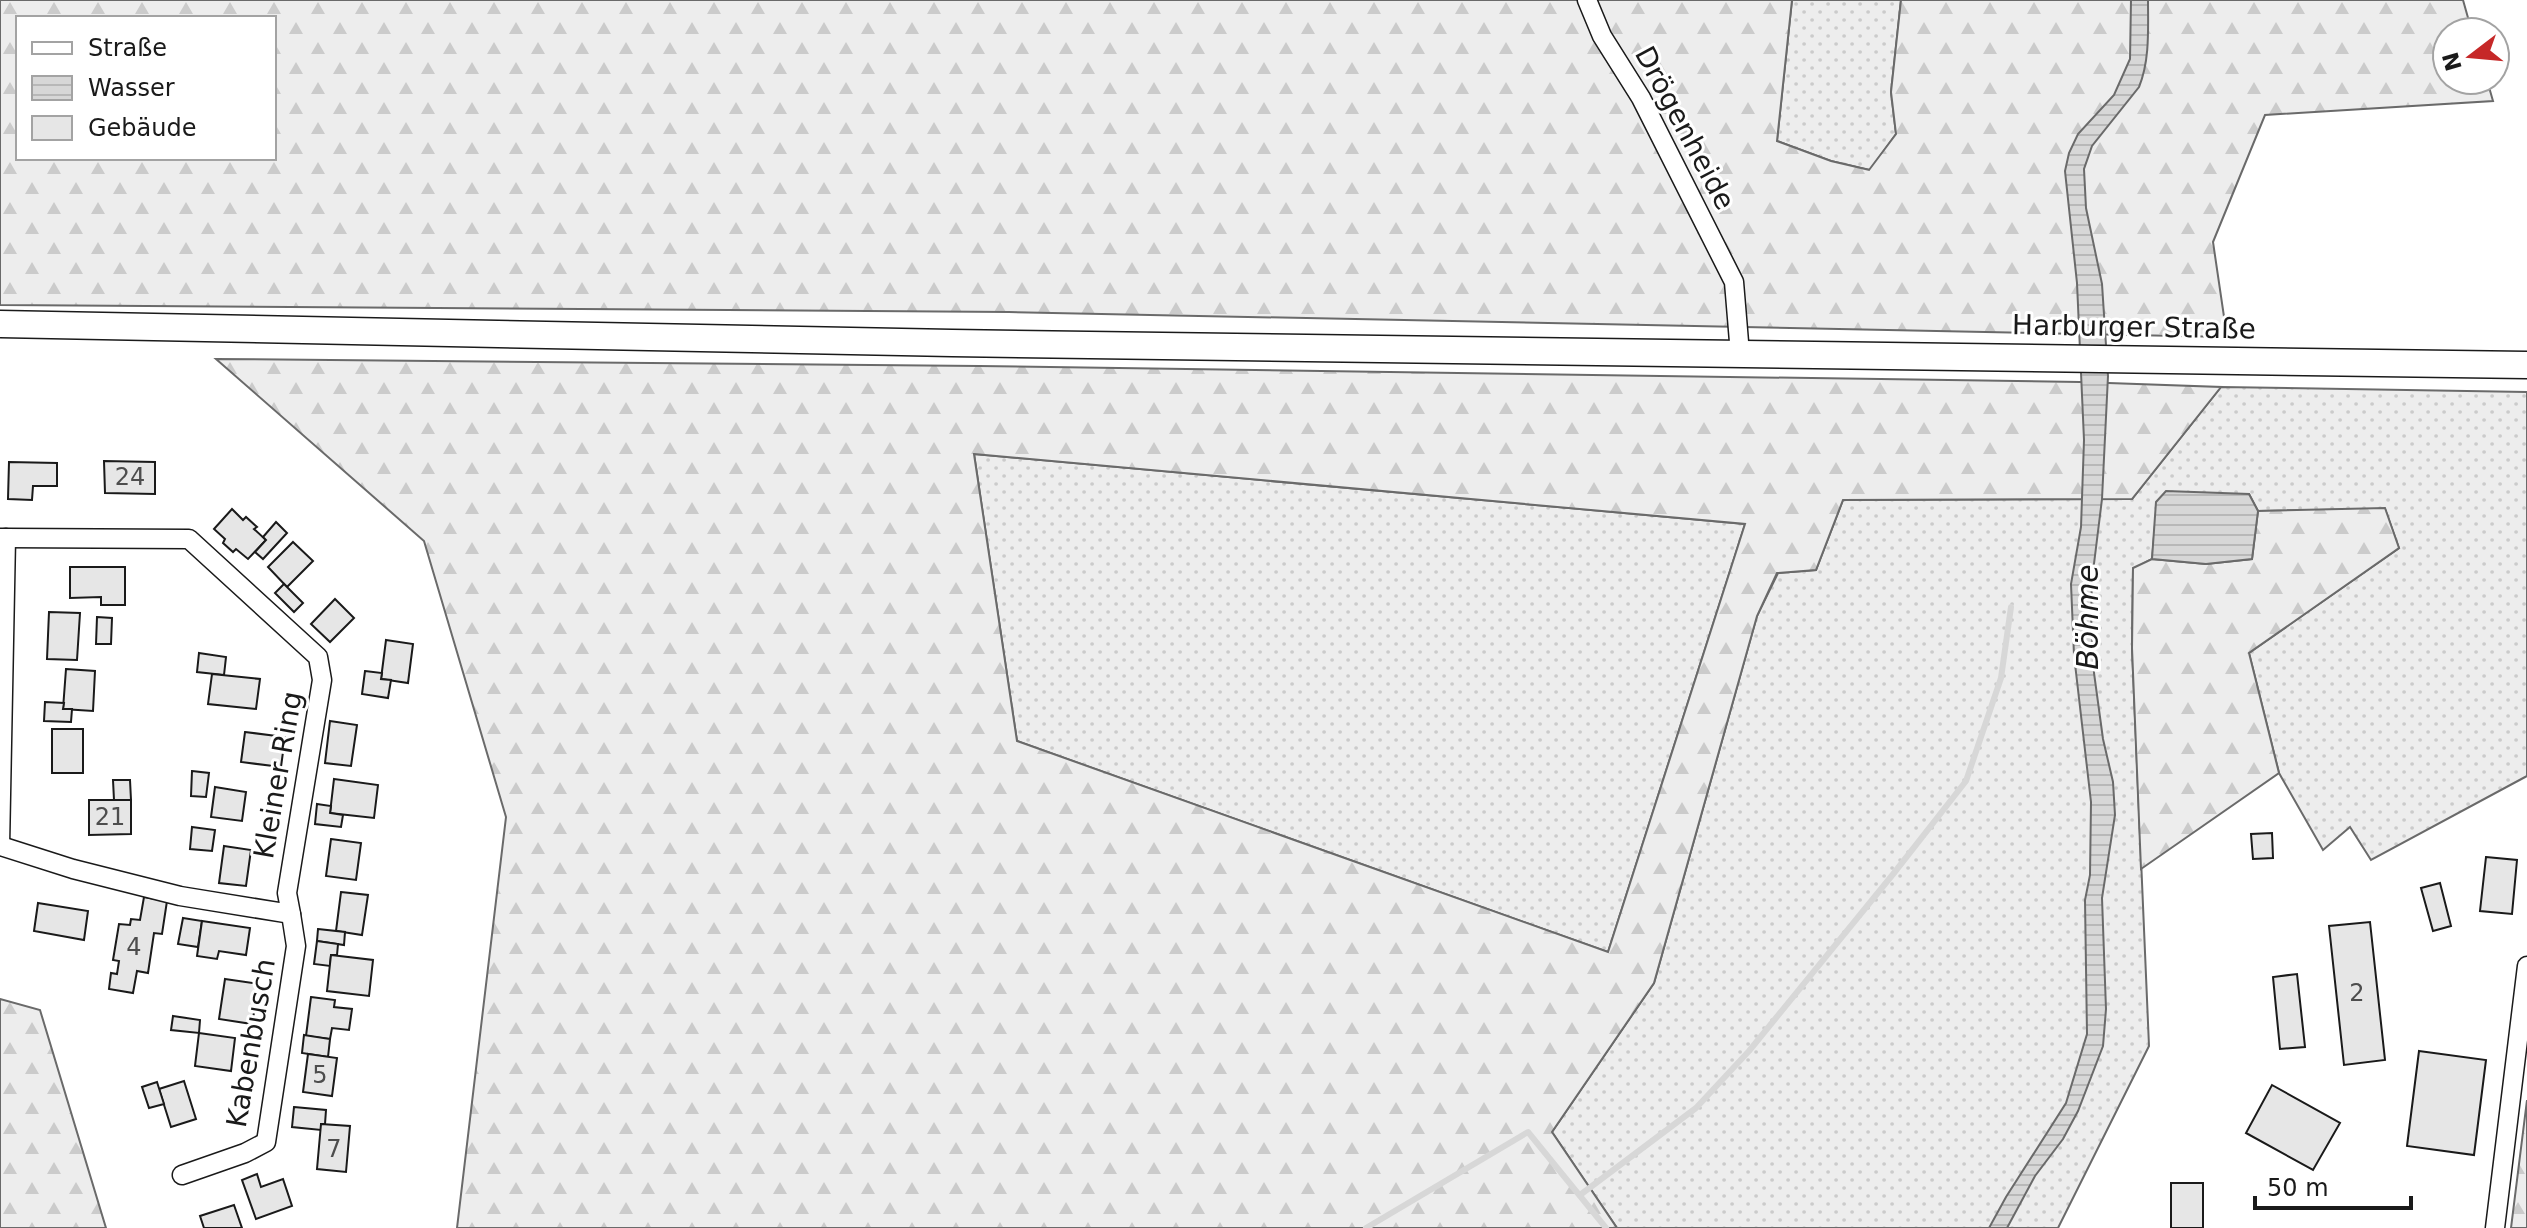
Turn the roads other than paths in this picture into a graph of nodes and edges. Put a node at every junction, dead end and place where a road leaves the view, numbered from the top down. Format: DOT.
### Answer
graph roads {
  1 [pos="1587,0"];
  2 [pos="0,324"];
  3 [pos="1740,354"];
  4 [pos="2527,365"];
  5 [pos="3,538"];
  6 [pos="0,846"];
  7 [pos="291,914"];
  8 [pos="2527,966"];
  9 [pos="182,1175"];
  10 [pos="2495,1228"];
  1 -- 3 [label="street, Drögenheide"];
  2 -- 3 [label="main road, Harburger Straße"];
  3 -- 4 [label="main road, Harburger Straße"];
  5 -- 6 [label="street"];
  5 -- 7 [label="street, Kleiner Ring"];
  6 -- 7 [label="street"];
  7 -- 9 [label="street, Kabenbusch"];
  8 -- 10 [label="street"];
}
